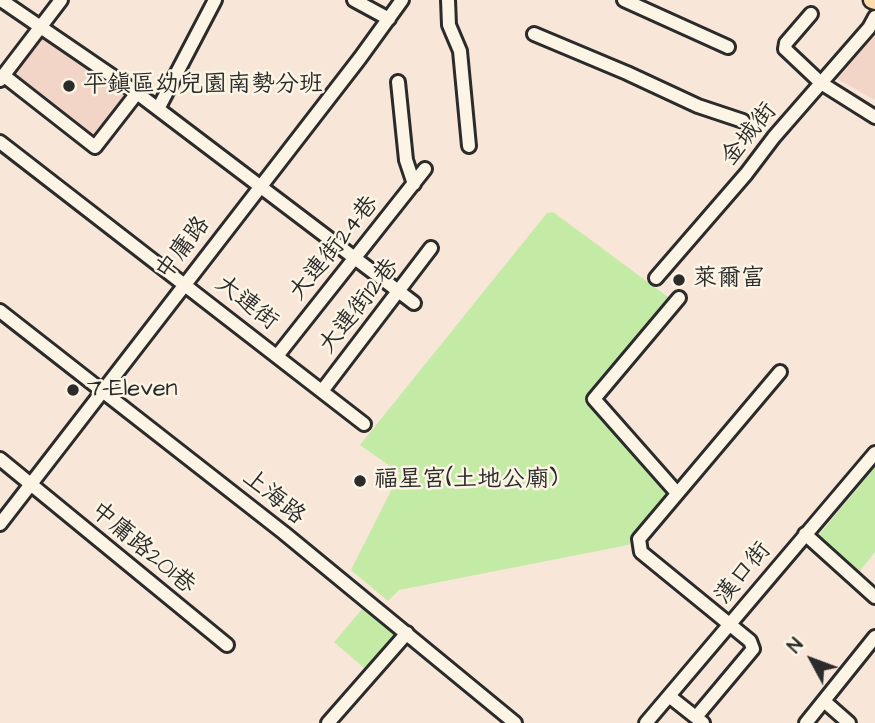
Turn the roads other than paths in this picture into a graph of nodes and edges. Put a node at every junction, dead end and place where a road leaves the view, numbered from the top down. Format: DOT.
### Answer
graph roads {
  1 [pos="1,0"];
  2 [pos="61,0"];
  3 [pos="215,0"];
  4 [pos="354,0"];
  5 [pos="402,0"];
  6 [pos="448,0"];
  7 [pos="624,0"];
  8 [pos="811,14"];
  9 [pos="875,17"];
  10 [pos="389,19"];
  11 [pos="38,27"];
  12 [pos="534,34"];
  13 [pos="728,47"];
  14 [pos="2,77"];
  15 [pos="398,82"];
  16 [pos="821,83"];
  17 [pos="137,93"];
  18 [pos="158,109"];
  19 [pos="875,117"];
  20 [pos="743,121"];
  21 [pos="0,142"];
  22 [pos="470,146"];
  23 [pos="425,169"];
  24 [pos="414,184"];
  25 [pos="259,186"];
  26 [pos="431,248"];
  27 [pos="354,258"];
  28 [pos="656,278"];
  29 [pos="184,283"];
  30 [pos="399,291"];
  31 [pos="679,298"];
  32 [pos="414,303"];
  33 [pos="0,311"];
  34 [pos="277,356"];
  35 [pos="780,372"];
  36 [pos="103,390"];
  37 [pos="322,391"];
  38 [pos="364,424"];
  39 [pos="875,453"];
  40 [pos="0,459"];
  41 [pos="31,484"];
  42 [pos="677,493"];
  43 [pos="0,524"];
  44 [pos="805,534"];
  45 [pos="875,597"];
  46 [pos="730,624"];
  47 [pos="407,633"];
  48 [pos="875,637"];
  49 [pos="227,645"];
  50 [pos="669,696"];
  51 [pos="824,702"];
  52 [pos="699,720"];
  53 [pos="328,723"];
  54 [pos="515,723"];
  55 [pos="646,723"];
  56 [pos="807,723"];
  57 [pos="849,723"];
  1 -- 11 [label="street"];
  2 -- 11 [label="street"];
  3 -- 18 [label="street"];
  4 -- 10 [label="street"];
  5 -- 10 [label="street, 中庸路"];
  6 -- 22 [label="street"];
  7 -- 13 [label="street"];
  8 -- 16 [label="street"];
  9 -- 16 [label="street, 金城街"];
  10 -- 25 [label="street, 中庸路"];
  11 -- 14 [label="street"];
  11 -- 17 [label="street"];
  12 -- 20 [label="street"];
  14 -- 17 [label="street"];
  15 -- 24 [label="street"];
  16 -- 19 [label="street"];
  16 -- 28 [label="street, 金城街"];
  17 -- 18 [label="street"];
  18 -- 25 [label="street"];
  21 -- 29 [label="street, 大連街"];
  23 -- 24 [label="street, 大連街24巷"];
  24 -- 27 [label="street, 大連街24巷"];
  25 -- 27 [label="street"];
  25 -- 29 [label="street, 中庸路"];
  26 -- 30 [label="street, 大連街12巷"];
  27 -- 30 [label="street"];
  27 -- 34 [label="street, 大連街24巷"];
  29 -- 34 [label="street, 大連街"];
  29 -- 36 [label="street, 中庸路"];
  30 -- 32 [label="street"];
  30 -- 37 [label="street, 大連街12巷"];
  31 -- 42 [label="street"];
  33 -- 36 [label="street, 上海路"];
  34 -- 37 [label="street, 大連街"];
  35 -- 42 [label="street"];
  36 -- 41 [label="street, 中庸路"];
  36 -- 47 [label="street, 上海路"];
  37 -- 38 [label="street, 大連街"];
  39 -- 44 [label="street, 漢口街"];
  40 -- 41 [label="street, 中庸路201巷"];
  41 -- 43 [label="street, 中庸路"];
  41 -- 49 [label="street, 中庸路201巷"];
  42 -- 46 [label="street"];
  44 -- 45 [label="street"];
  44 -- 46 [label="street, 漢口街"];
  46 -- 50 [label="street, 漢口街"];
  46 -- 52 [label="street"];
  47 -- 53 [label="street"];
  47 -- 54 [label="street, 上海路"];
  48 -- 51 [label="street"];
  50 -- 52 [label="street"];
  50 -- 55 [label="street, 漢口街"];
  51 -- 56 [label="street"];
  51 -- 57 [label="street"];
}
